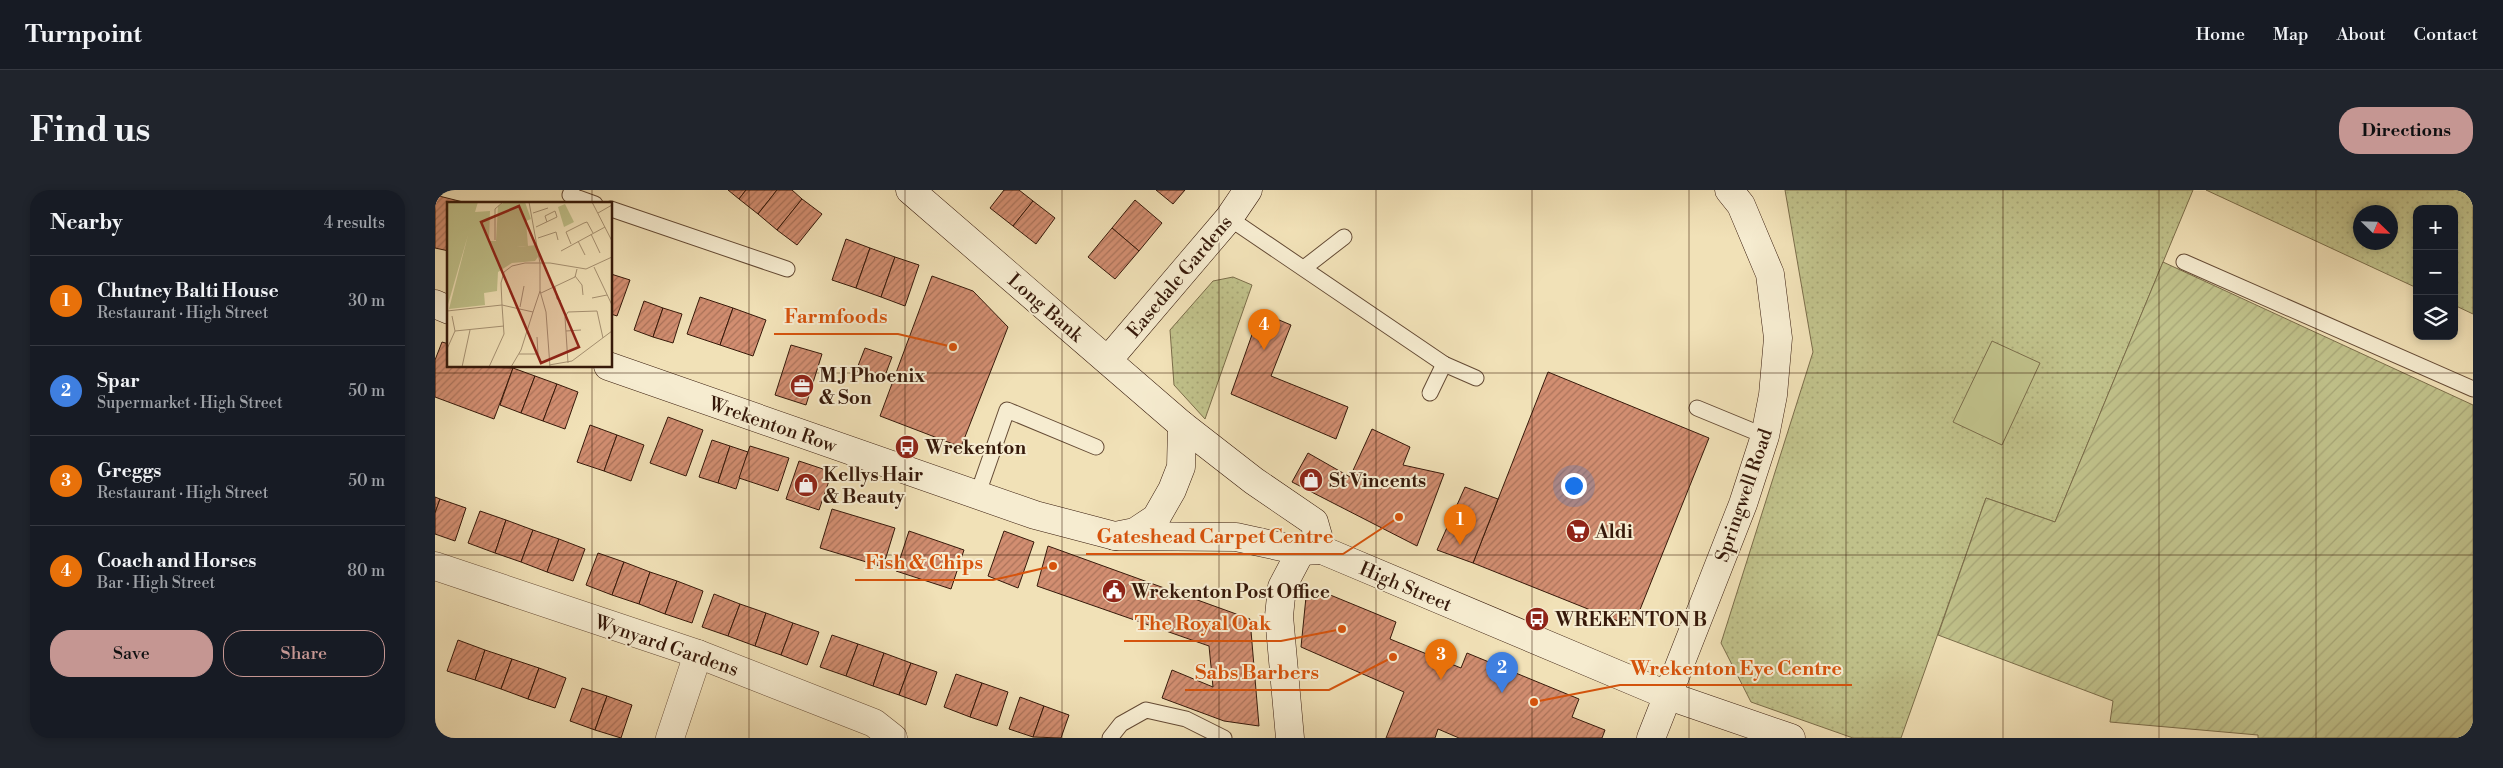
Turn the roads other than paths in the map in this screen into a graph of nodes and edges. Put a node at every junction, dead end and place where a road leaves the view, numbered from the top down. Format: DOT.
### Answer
graph roads {
  1 [pos="572,190"];
  2 [pos="910,190"];
  3 [pos="1248,190"];
  4 [pos="1729,190"];
  5 [pos="589,202"];
  6 [pos="613,210"];
  7 [pos="1229,218"];
  8 [pos="1344,237"];
  9 [pos="2184,262"];
  10 [pos="1304,268"];
  11 [pos="787,269"];
  12 [pos="435,304"];
  13 [pos="447,309"];
  14 [pos="1108,360"];
  15 [pos="1444,364"];
  16 [pos="613,367"];
  17 [pos="1476,378"];
  18 [pos="2473,388"];
  19 [pos="1430,392"];
  20 [pos="1697,408"];
  21 [pos="1182,425"];
  22 [pos="1765,436"];
  23 [pos="1096,447"];
  24 [pos="977,496"];
  25 [pos="1115,536"];
  26 [pos="1311,551"];
  27 [pos="435,566"];
  28 [pos="698,654"];
  29 [pos="1669,696"];
  30 [pos="670,738"];
  31 [pos="893,738"];
  32 [pos="1110,738"];
  33 [pos="1224,738"];
  34 [pos="1290,738"];
  35 [pos="1651,738"];
  36 [pos="1791,738"];
  1 -- 5 [label="lane"];
  2 -- 14 [label="street, Long Bank"];
  3 -- 7 [label="street, Easedale Gardens"];
  4 -- 22 [label="street, Springwell Road"];
  6 -- 11 [label="lane"];
  7 -- 10 [label="lane"];
  7 -- 14 [label="street, Easedale Gardens"];
  8 -- 10 [label="lane"];
  9 -- 18 [label="lane"];
  10 -- 15 [label="lane"];
  12 -- 13 [label="street"];
  14 -- 21 [label="street, Long Bank"];
  15 -- 17 [label="lane"];
  15 -- 19 [label="lane"];
  16 -- 24 [label="street, Wrekenton Row"];
  20 -- 22 [label="lane"];
  21 -- 25 [label="street, Wrekenton Row"];
  21 -- 26 [label="street"];
  22 -- 29 [label="street, Springwell Road"];
  23 -- 24 [label="lane"];
  24 -- 25 [label="street, Wrekenton Row"];
  25 -- 26 [label="street, High Street"];
  26 -- 29 [label="street, High Street"];
  26 -- 34 [label="street"];
  27 -- 28 [label="street, Wynyard Gardens"];
  28 -- 30 [label="street"];
  28 -- 31 [label="street, Wynyard Gardens"];
  29 -- 35 [label="street, Springwell Road"];
  29 -- 36 [label="street, High Street"];
  32 -- 33 [label="lane"];
}
